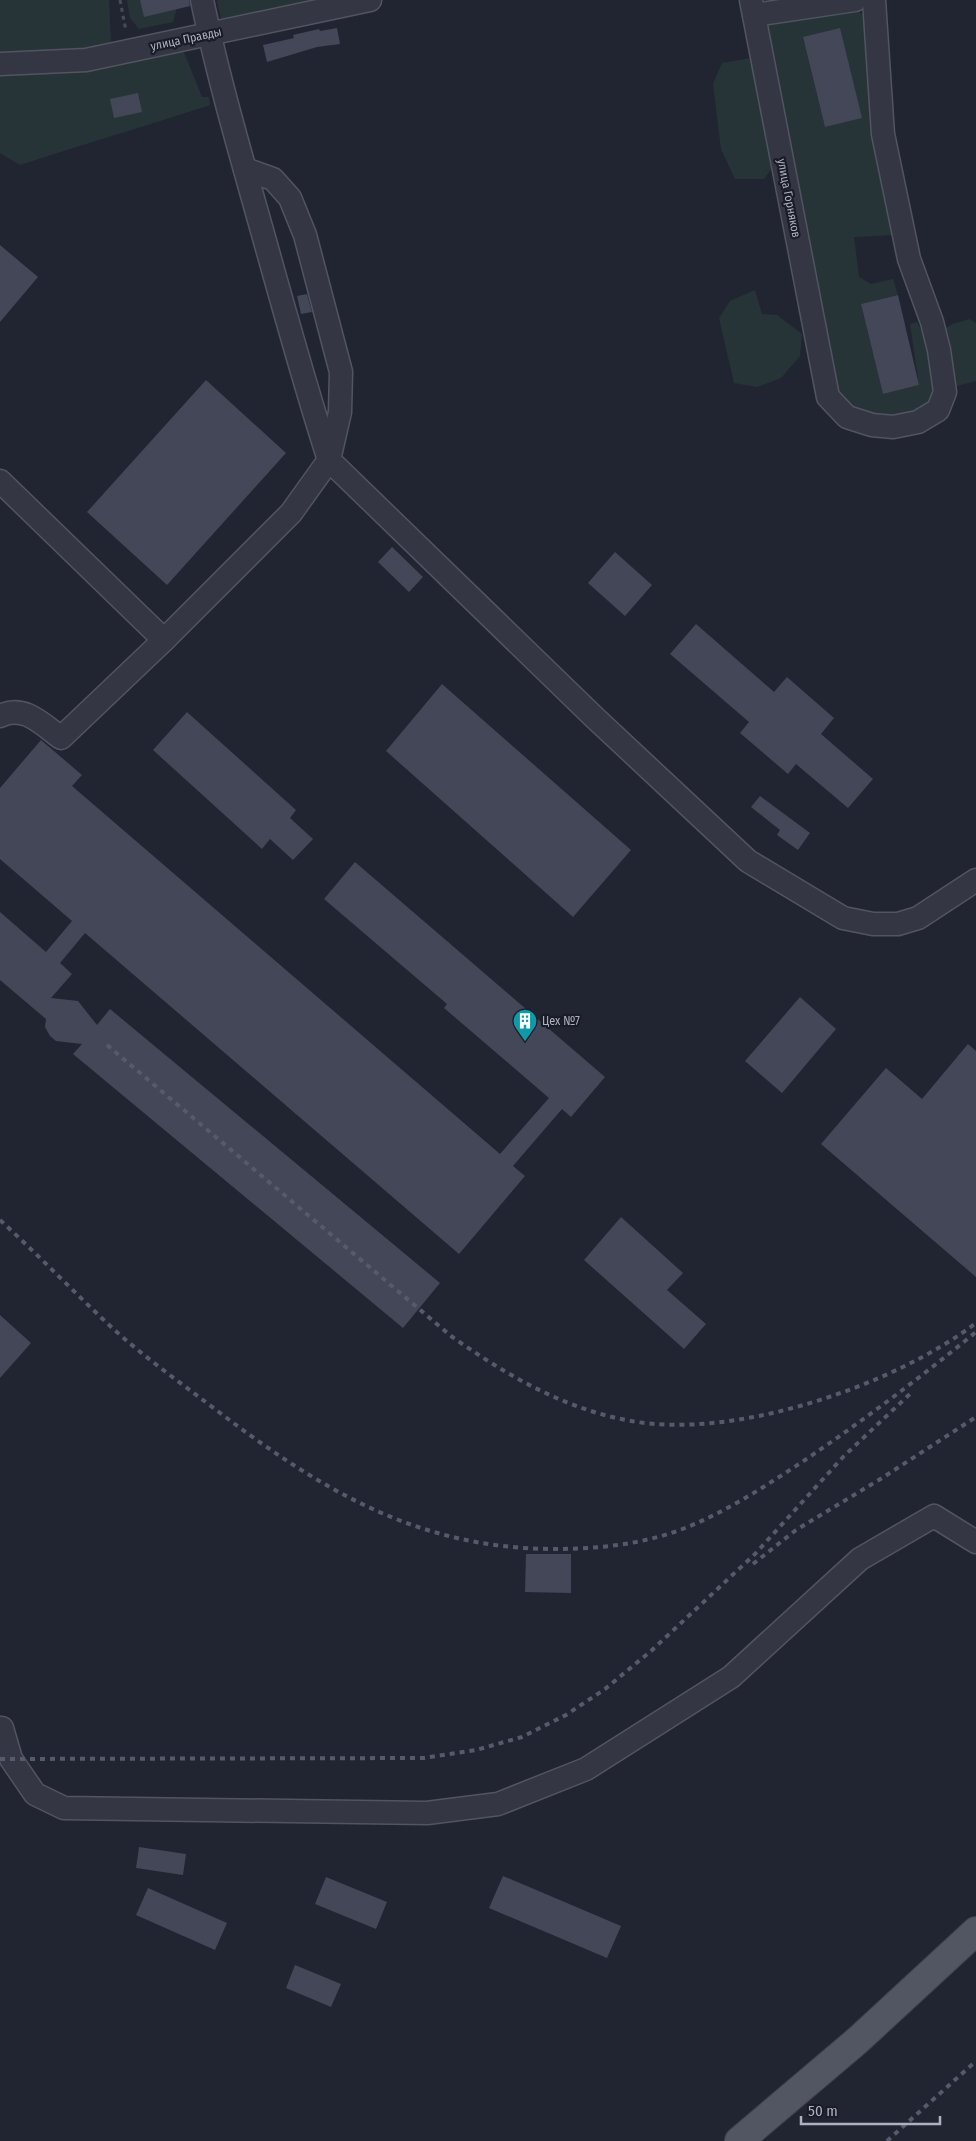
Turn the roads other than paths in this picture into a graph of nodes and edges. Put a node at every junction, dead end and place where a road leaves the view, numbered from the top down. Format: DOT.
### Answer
graph roads {
  1 [pos="202,0"];
  2 [pos="370,0"];
  3 [pos="855,0"];
  4 [pos="874,0"];
  5 [pos="752,7"];
  6 [pos="209,34"];
  7 [pos="0,64"];
  8 [pos="245,169"];
  9 [pos="329,460"];
  10 [pos="0,481"];
  11 [pos="164,640"];
  12 [pos="0,716"];
  13 [pos="976,880"];
  14 [pos="976,1542"];
  15 [pos="0,1728"];
  16 [pos="976,1930"];
  17 [pos="739,2141"];
  1 -- 6 [label="street"];
  2 -- 6 [label="street, улица Правды"];
  3 -- 5 [label="street"];
  4 -- 5 [label="street, улица Горняков"];
  6 -- 7 [label="street, улица Правды"];
  6 -- 8 [label="street"];
  8 -- 9 [label="street"];
  8 -- 9 [label="street"];
  9 -- 11 [label="street"];
  9 -- 13 [label="street"];
  10 -- 11 [label="street"];
  11 -- 12 [label="street"];
  14 -- 15 [label="street"];
  16 -- 17 [label="main road"];
}
